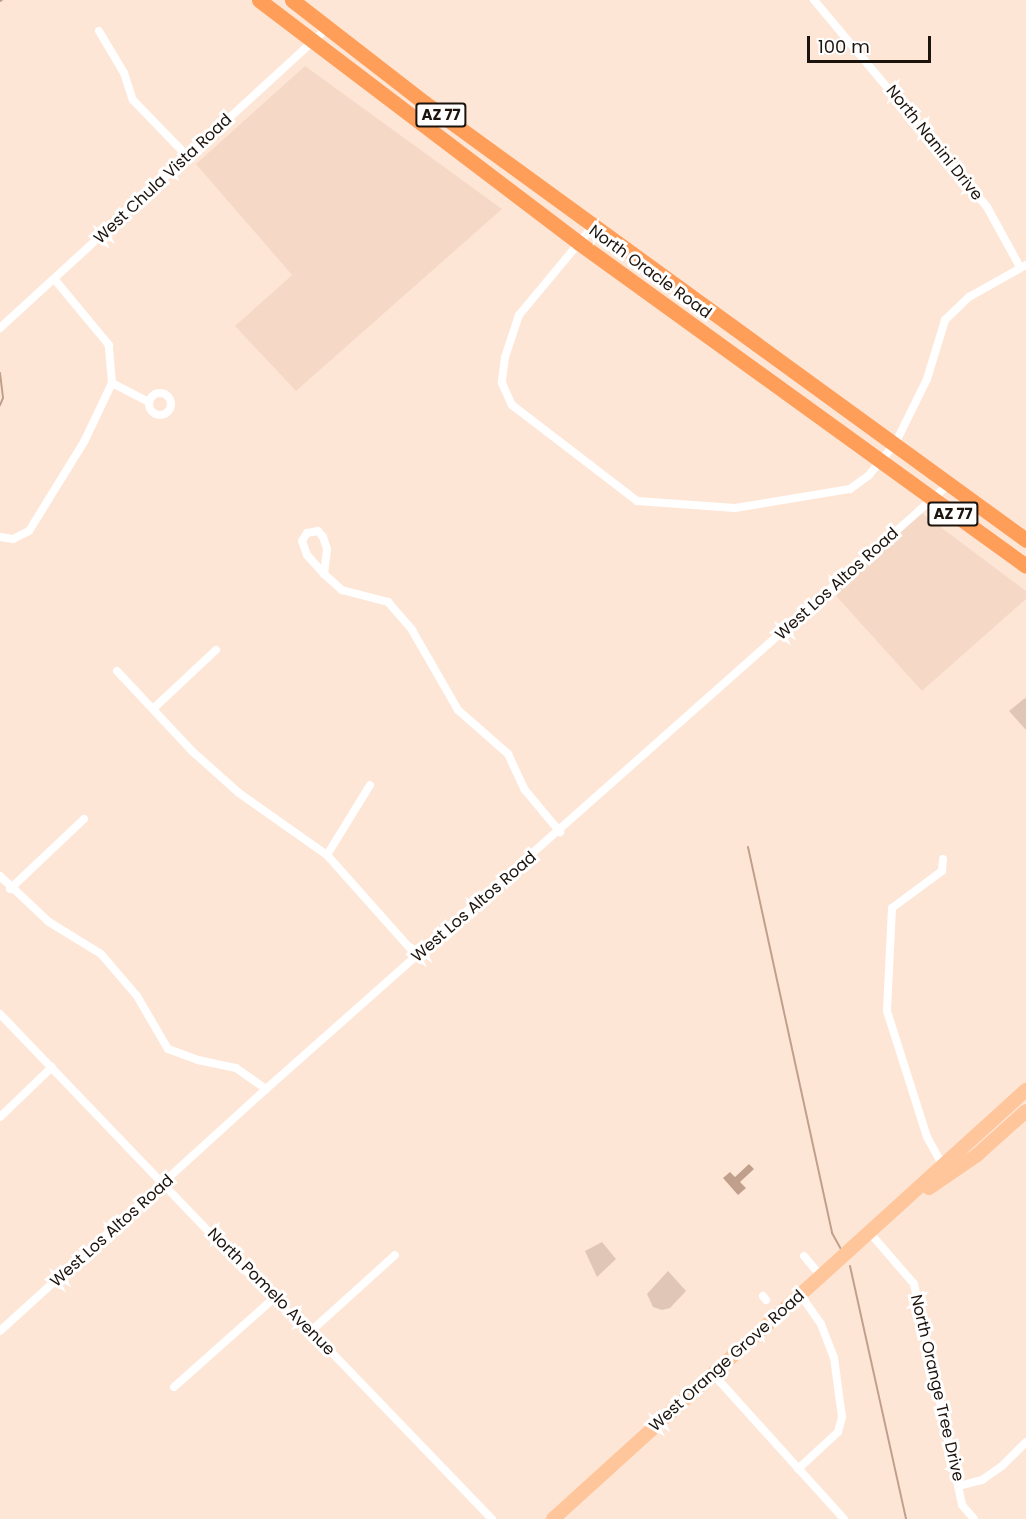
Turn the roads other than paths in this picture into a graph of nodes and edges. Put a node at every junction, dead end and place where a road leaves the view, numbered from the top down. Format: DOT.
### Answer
graph roads {
  1 [pos="259,0"];
  2 [pos="292,0"];
  3 [pos="814,0"];
  4 [pos="326,29"];
  5 [pos="99,31"];
  6 [pos="311,43"];
  7 [pos="187,156"];
  8 [pos="594,226"];
  9 [pos="579,243"];
  10 [pos="1023,266"];
  11 [pos="55,280"];
  12 [pos="0,327"];
  13 [pos="112,383"];
  14 [pos="149,402"];
  15 [pos="895,444"];
  16 [pos="880,462"];
  17 [pos="949,484"];
  18 [pos="932,499"];
  19 [pos="0,537"];
  20 [pos="1026,540"];
  21 [pos="1026,566"];
  22 [pos="324,574"];
  23 [pos="216,650"];
  24 [pos="117,671"];
  25 [pos="154,708"];
  26 [pos="370,785"];
  27 [pos="84,819"];
  28 [pos="561,832"];
  29 [pos="327,855"];
  30 [pos="943,859"];
  31 [pos="0,876"];
  32 [pos="10,889"];
  33 [pos="418,957"];
  34 [pos="0,1014"];
  35 [pos="52,1068"];
  36 [pos="266,1089"];
  37 [pos="1026,1090"];
  38 [pos="1026,1111"];
  39 [pos="0,1117"];
  40 [pos="947,1171"];
  41 [pos="165,1183"];
  42 [pos="870,1233"];
  43 [pos="395,1255"];
  44 [pos="804,1257"];
  45 [pos="821,1276"];
  46 [pos="800,1294"];
  47 [pos="273,1299"];
  48 [pos="0,1331"];
  49 [pos="311,1331"];
  50 [pos="713,1374"];
  51 [pos="174,1387"];
  52 [pos="1026,1442"];
  53 [pos="798,1469"];
  54 [pos="959,1486"];
  55 [pos="492,1519"];
  56 [pos="553,1519"];
  57 [pos="844,1519"];
  58 [pos="974,1519"];
  1 -- 6 [label="highway, North Oracle Road / AZ 77"];
  2 -- 4 [label="highway, North Oracle Road / AZ 77"];
  3 -- 10 [label="street, North Nanini Drive"];
  4 -- 6 [label="street, West Chula Vista Road"];
  4 -- 8 [label="highway, North Oracle Road / AZ 77"];
  5 -- 7 [label="street"];
  6 -- 7 [label="street, West Chula Vista Road"];
  6 -- 9 [label="highway, North Oracle Road / AZ 77"];
  7 -- 11 [label="street, West Chula Vista Road"];
  8 -- 9 [label="street"];
  8 -- 15 [label="highway, North Oracle Road / AZ 77"];
  9 -- 16 [label="highway, North Oracle Road / AZ 77"];
  9 -- 16 [label="street"];
  10 -- 15 [label="street"];
  11 -- 12 [label="street, West Chula Vista Road"];
  11 -- 13 [label="street"];
  13 -- 14 [label="street"];
  13 -- 19 [label="street"];
  15 -- 16 [label="street"];
  15 -- 17 [label="highway, North Oracle Road / AZ 77"];
  16 -- 18 [label="highway, North Oracle Road / AZ 77"];
  17 -- 18 [label="street, West Los Altos Road"];
  17 -- 20 [label="highway, North Oracle Road / AZ 77"];
  18 -- 21 [label="highway, North Oracle Road / AZ 77"];
  18 -- 28 [label="street, West Los Altos Road"];
  22 -- 22 [label="street"];
  22 -- 28 [label="street"];
  23 -- 25 [label="street"];
  24 -- 25 [label="street"];
  25 -- 29 [label="street"];
  26 -- 29 [label="street"];
  27 -- 32 [label="street"];
  28 -- 33 [label="street, West Los Altos Road"];
  29 -- 33 [label="street"];
  30 -- 40 [label="street"];
  31 -- 32 [label="street"];
  32 -- 36 [label="street"];
  33 -- 36 [label="street, West Los Altos Road"];
  34 -- 35 [label="street, North Pomelo Avenue"];
  35 -- 39 [label="street"];
  35 -- 41 [label="street, North Pomelo Avenue"];
  36 -- 41 [label="street, West Los Altos Road"];
  37 -- 40 [label="main road, West Orange Grove Road"];
  38 -- 40 [label="main road, West Orange Grove Road"];
  40 -- 42 [label="main road, West Orange Grove Road"];
  41 -- 47 [label="street, North Pomelo Avenue"];
  41 -- 48 [label="street, West Los Altos Road"];
  42 -- 45 [label="main road, West Orange Grove Road"];
  42 -- 54 [label="street, North Orange Tree Drive"];
  43 -- 49 [label="street"];
  44 -- 45 [label="street"];
  45 -- 46 [label="main road, West Orange Grove Road"];
  46 -- 50 [label="main road, West Orange Grove Road"];
  46 -- 53 [label="street"];
  47 -- 49 [label="street, North Pomelo Avenue"];
  47 -- 51 [label="street"];
  49 -- 55 [label="street, North Pomelo Avenue"];
  50 -- 53 [label="street"];
  50 -- 56 [label="main road, West Orange Grove Road"];
  52 -- 54 [label="street"];
  53 -- 57 [label="street"];
  54 -- 58 [label="street, North Orange Tree Drive"];
}
